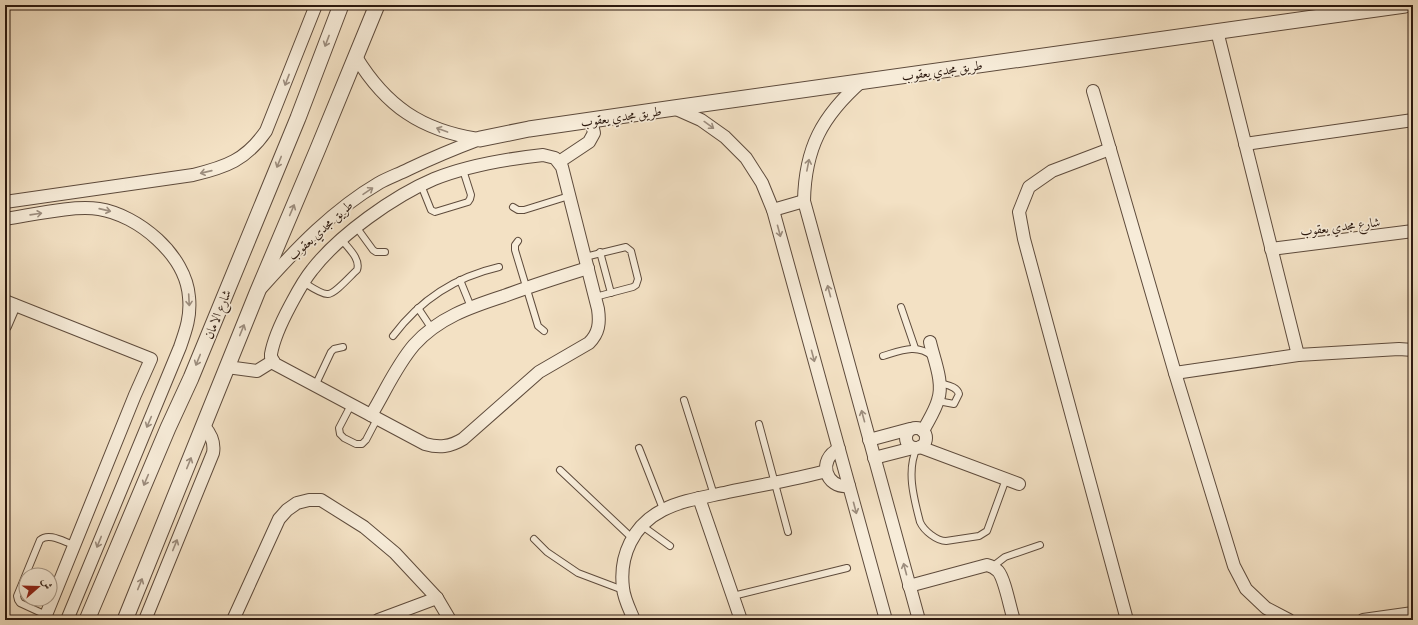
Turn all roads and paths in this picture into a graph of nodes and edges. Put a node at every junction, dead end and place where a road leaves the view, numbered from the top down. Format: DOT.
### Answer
graph roads {
  1 [pos="316,5"];
  2 [pos="341,5"];
  3 [pos="377,5"];
  4 [pos="1405,5"];
  5 [pos="1217,30"];
  6 [pos="356,57"];
  7 [pos="862,81"];
  8 [pos="1093,91"];
  9 [pos="674,108"];
  10 [pos="591,120"];
  11 [pos="1413,120"];
  12 [pos="480,139"];
  13 [pos="1245,144"];
  14 [pos="1110,149"];
  15 [pos="559,162"];
  16 [pos="463,170"];
  17 [pos="421,185"];
  18 [pos="569,196"];
  19 [pos="804,201"];
  20 [pos="5,202"];
  21 [pos="513,207"];
  22 [pos="773,210"];
  23 [pos="5,219"];
  24 [pos="357,228"];
  25 [pos="1413,231"];
  26 [pos="342,240"];
  27 [pos="518,241"];
  28 [pos="1271,249"];
  29 [pos="385,252"];
  30 [pos="600,252"];
  31 [pos="586,262"];
  32 [pos="499,267"];
  33 [pos="460,280"];
  34 [pos="303,282"];
  35 [pos="526,288"];
  36 [pos="257,293"];
  37 [pos="610,293"];
  38 [pos="595,297"];
  39 [pos="9,303"];
  40 [pos="471,307"];
  41 [pos="901,307"];
  42 [pos="418,308"];
  43 [pos="5,326"];
  44 [pos="432,329"];
  45 [pos="544,331"];
  46 [pos="393,336"];
  47 [pos="930,342"];
  48 [pos="342,348"];
  49 [pos="915,348"];
  50 [pos="1413,350"];
  51 [pos="1298,355"];
  52 [pos="883,356"];
  53 [pos="934,357"];
  54 [pos="273,361"];
  55 [pos="227,367"];
  56 [pos="1175,373"];
  57 [pos="940,383"];
  58 [pos="315,386"];
  59 [pos="684,400"];
  60 [pos="938,401"];
  61 [pos="351,405"];
  62 [pos="374,417"];
  63 [pos="759,424"];
  64 [pos="204,426"];
  65 [pos="910,429"];
  66 [pos="923,431"];
  67 [pos="869,440"];
  68 [pos="917,447"];
  69 [pos="639,448"];
  70 [pos="839,449"];
  71 [pos="874,458"];
  72 [pos="560,470"];
  73 [pos="826,471"];
  74 [pos="1006,479"];
  75 [pos="775,482"];
  76 [pos="1019,484"];
  77 [pos="849,486"];
  78 [pos="714,495"];
  79 [pos="699,498"];
  80 [pos="664,509"];
  81 [pos="641,525"];
  82 [pos="788,532"];
  83 [pos="632,538"];
  84 [pos="534,539"];
  85 [pos="1040,545"];
  86 [pos="74,546"];
  87 [pos="670,546"];
  88 [pos="992,567"];
  89 [pos="847,568"];
  90 [pos="910,586"];
  91 [pos="623,590"];
  92 [pos="733,596"];
  93 [pos="437,598"];
  94 [pos="1413,613"];
  95 [pos="45,617"];
  96 [pos="67,620"];
  97 [pos="87,620"];
  98 [pos="125,620"];
  99 [pos="145,620"];
  100 [pos="233,620"];
  101 [pos="378,620"];
  102 [pos="450,620"];
  103 [pos="634,620"];
  104 [pos="741,620"];
  105 [pos="886,620"];
  106 [pos="919,620"];
  107 [pos="1014,620"];
  108 [pos="1127,620"];
  109 [pos="1288,620"];
  110 [pos="1363,620"];
  1 -- 20 [label="street, one-way"];
  2 -- 97 [label="street, شارع الامان, one-way"];
  3 -- 6 [label="street"];
  4 -- 5 [label="street, طريق مجدي يعقوب"];
  5 -- 7 [label="street, طريق مجدي يعقوب"];
  5 -- 13 [label="street"];
  12 -- 6 [label="street, طريق مجدي يعقوب, one-way"];
  36 -- 6 [label="street, one-way"];
  7 -- 9 [label="street, طريق مجدي يعقوب"];
  19 -- 7 [label="street, one-way"];
  8 -- 14 [label="street"];
  9 -- 10 [label="street, طريق مجدي يعقوب"];
  9 -- 22 [label="street, one-way"];
  10 -- 12 [label="street, طريق مجدي يعقوب"];
  10 -- 15 [label="street"];
  11 -- 13 [label="street"];
  36 -- 12 [label="street, طريق مجدي يعقوب, one-way"];
  13 -- 28 [label="street"];
  14 -- 56 [label="street"];
  14 -- 108 [label="street"];
  15 -- 16 [label="street"];
  15 -- 18 [label="street"];
  16 -- 17 [label="street"];
  16 -- 17 [label="lane"];
  17 -- 24 [label="street"];
  18 -- 21 [label="lane"];
  18 -- 31 [label="street"];
  19 -- 22 [label="street"];
  67 -- 19 [label="street, one-way"];
  22 -- 70 [label="street, one-way"];
  23 -- 96 [label="street, one-way"];
  24 -- 26 [label="street"];
  24 -- 29 [label="lane"];
  25 -- 28 [label="street, شارع مجدي يعقوب"];
  26 -- 34 [label="street"];
  26 -- 34 [label="lane"];
  27 -- 35 [label="lane"];
  28 -- 51 [label="street"];
  30 -- 31 [label="lane"];
  30 -- 37 [label="lane"];
  30 -- 37 [label="lane"];
  31 -- 35 [label="street"];
  31 -- 38 [label="street"];
  32 -- 33 [label="lane"];
  33 -- 40 [label="lane"];
  33 -- 42 [label="lane"];
  34 -- 54 [label="street"];
  35 -- 40 [label="street"];
  35 -- 45 [label="lane"];
  55 -- 36 [label="street, one-way"];
  37 -- 38 [label="lane"];
  38 -- 62 [label="street"];
  39 -- 43 [label="street"];
  39 -- 86 [label="street"];
  40 -- 44 [label="street"];
  41 -- 49 [label="lane"];
  42 -- 44 [label="lane"];
  42 -- 46 [label="lane"];
  44 -- 62 [label="street"];
  47 -- 53 [label="street"];
  48 -- 58 [label="lane"];
  49 -- 52 [label="lane"];
  49 -- 53 [label="lane"];
  50 -- 51 [label="street"];
  51 -- 56 [label="street"];
  53 -- 57 [label="street"];
  54 -- 55 [label="street"];
  54 -- 58 [label="street"];
  55 -- 64 [label="street"];
  56 -- 109 [label="street"];
  57 -- 60 [label="street"];
  57 -- 60 [label="lane"];
  58 -- 61 [label="street"];
  59 -- 78 [label="lane"];
  60 -- 66 [label="street"];
  61 -- 62 [label="street"];
  61 -- 62 [label="lane"];
  63 -- 75 [label="lane"];
  98 -- 64 [label="street, one-way"];
  99 -- 64 [label="street, one-way"];
  65 -- 66 [label="street"];
  65 -- 67 [label="street"];
  65 -- 68 [label="street"];
  66 -- 68 [label="street"];
  67 -- 71 [label="street"];
  68 -- 71 [label="street"];
  68 -- 74 [label="street"];
  68 -- 74 [label="lane"];
  69 -- 80 [label="lane"];
  70 -- 73 [label="street"];
  70 -- 77 [label="street"];
  90 -- 71 [label="street, one-way"];
  72 -- 83 [label="lane"];
  73 -- 75 [label="street"];
  73 -- 77 [label="street"];
  74 -- 76 [label="street"];
  75 -- 78 [label="street"];
  75 -- 82 [label="lane"];
  77 -- 105 [label="street, one-way"];
  78 -- 79 [label="street"];
  79 -- 80 [label="street"];
  79 -- 92 [label="street"];
  80 -- 81 [label="street"];
  81 -- 83 [label="street"];
  81 -- 87 [label="lane"];
  83 -- 91 [label="street"];
  84 -- 91 [label="lane"];
  85 -- 88 [label="lane"];
  86 -- 95 [label="street"];
  86 -- 95 [label="lane"];
  88 -- 90 [label="street"];
  88 -- 107 [label="street"];
  89 -- 92 [label="lane"];
  90 -- 106 [label="street"];
  91 -- 103 [label="street"];
  92 -- 104 [label="street"];
  93 -- 100 [label="street"];
  93 -- 101 [label="street"];
  93 -- 102 [label="street"];
  94 -- 110 [label="street"];
}
